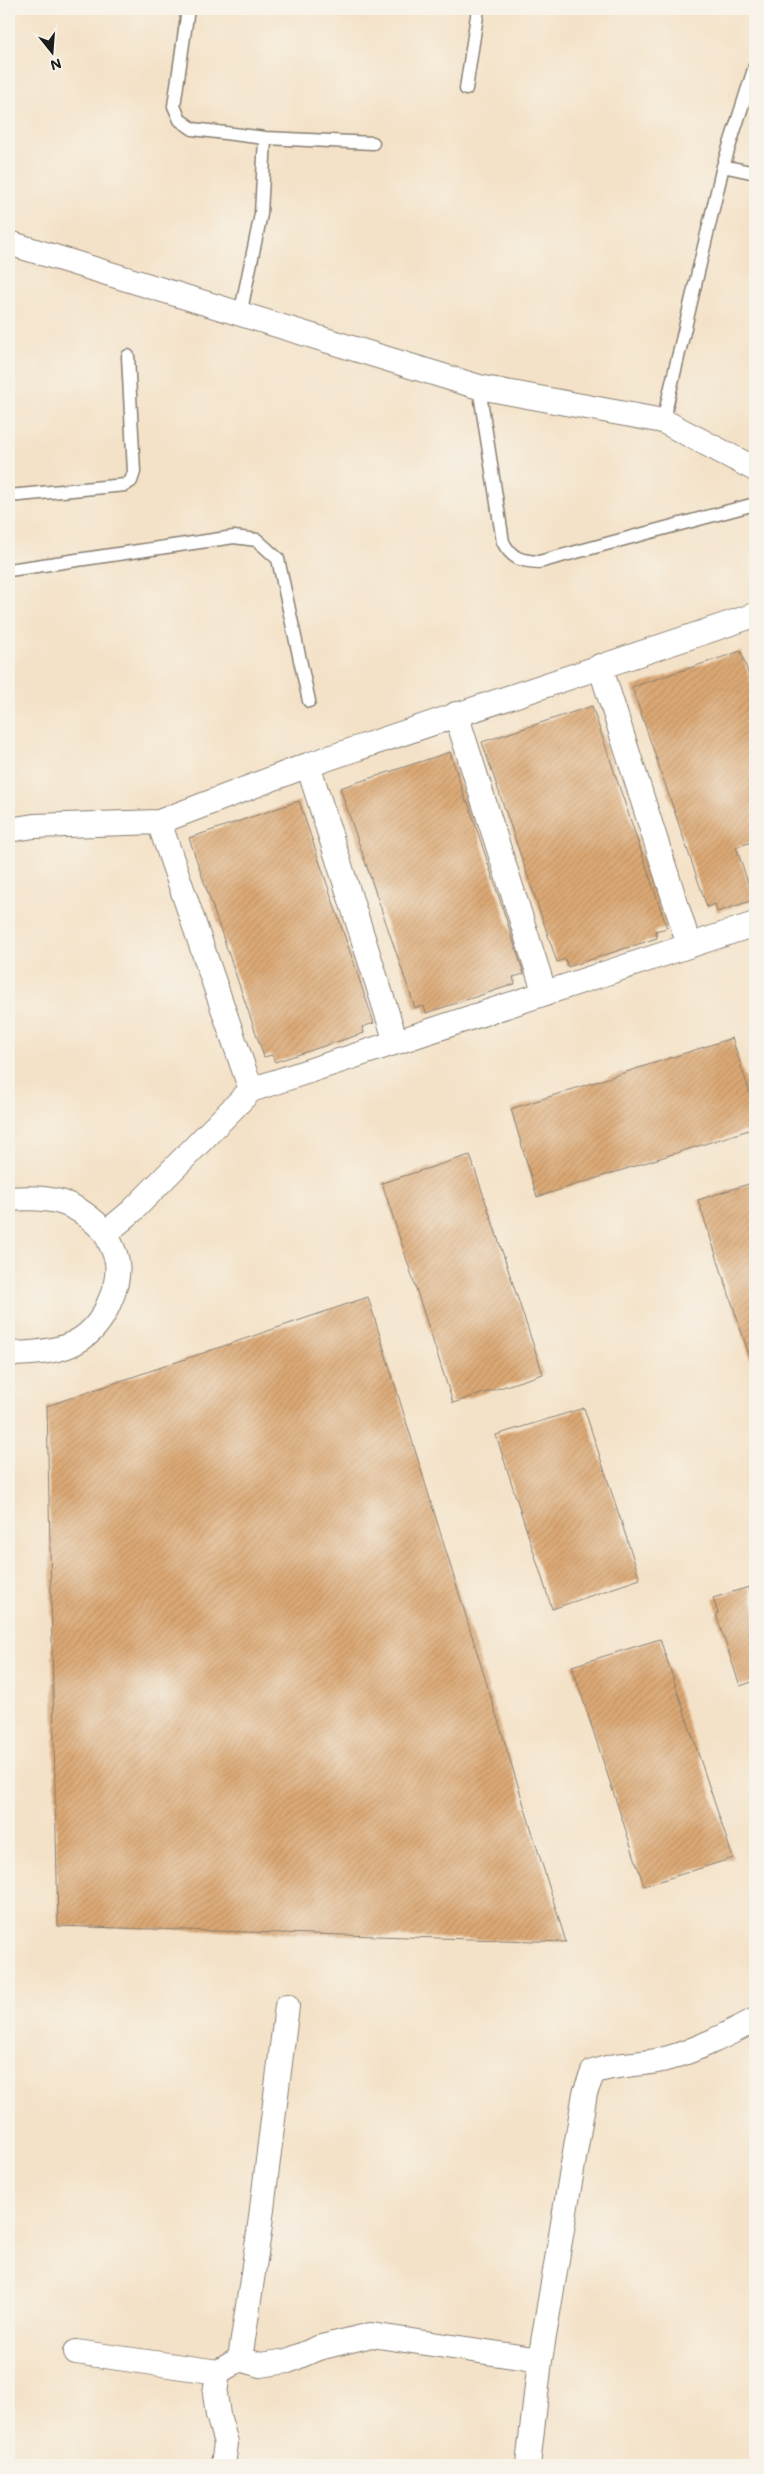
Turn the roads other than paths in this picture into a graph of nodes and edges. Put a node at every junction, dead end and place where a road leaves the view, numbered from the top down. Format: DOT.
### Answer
graph roads {
  1 [pos="188,9"];
  2 [pos="478,9"];
  3 [pos="755,66"];
  4 [pos="466,89"];
  5 [pos="264,138"];
  6 [pos="372,142"];
  7 [pos="723,166"];
  8 [pos="755,173"];
  9 [pos="9,243"];
  10 [pos="240,315"];
  11 [pos="128,356"];
  12 [pos="479,387"];
  13 [pos="663,421"];
  14 [pos="755,469"];
  15 [pos="9,496"];
  16 [pos="755,504"];
  17 [pos="9,570"];
  18 [pos="755,615"];
  19 [pos="600,666"];
  20 [pos="309,701"];
  21 [pos="456,714"];
  22 [pos="308,765"];
  23 [pos="159,822"];
  24 [pos="9,830"];
  25 [pos="755,924"];
  26 [pos="689,945"];
  27 [pos="545,994"];
  28 [pos="396,1042"];
  29 [pos="251,1090"];
  30 [pos="9,1199"];
  31 [pos="106,1234"];
  32 [pos="9,1354"];
  33 [pos="287,2006"];
  34 [pos="755,2020"];
  35 [pos="76,2352"];
  36 [pos="240,2360"];
  37 [pos="540,2360"];
  38 [pos="218,2372"];
  39 [pos="223,2465"];
  40 [pos="528,2465"];
  1 -- 5 [label="lane"];
  2 -- 4 [label="lane"];
  3 -- 7 [label="lane"];
  5 -- 6 [label="lane"];
  5 -- 10 [label="lane"];
  7 -- 8 [label="lane"];
  7 -- 13 [label="lane"];
  9 -- 10 [label="street"];
  10 -- 12 [label="street"];
  11 -- 15 [label="lane"];
  12 -- 13 [label="street"];
  12 -- 16 [label="lane"];
  13 -- 14 [label="street"];
  17 -- 20 [label="lane"];
  18 -- 19 [label="street"];
  19 -- 21 [label="street"];
  19 -- 26 [label="street"];
  21 -- 22 [label="street"];
  21 -- 27 [label="street"];
  22 -- 23 [label="street"];
  22 -- 28 [label="street"];
  23 -- 24 [label="street"];
  23 -- 29 [label="street"];
  25 -- 26 [label="street"];
  26 -- 27 [label="street"];
  27 -- 28 [label="street"];
  28 -- 29 [label="street"];
  29 -- 31 [label="street"];
  30 -- 31 [label="street"];
  31 -- 32 [label="street"];
  33 -- 36 [label="street"];
  34 -- 37 [label="street"];
  35 -- 38 [label="street"];
  36 -- 37 [label="street"];
  36 -- 38 [label="street"];
  37 -- 40 [label="street"];
  38 -- 39 [label="street"];
}
